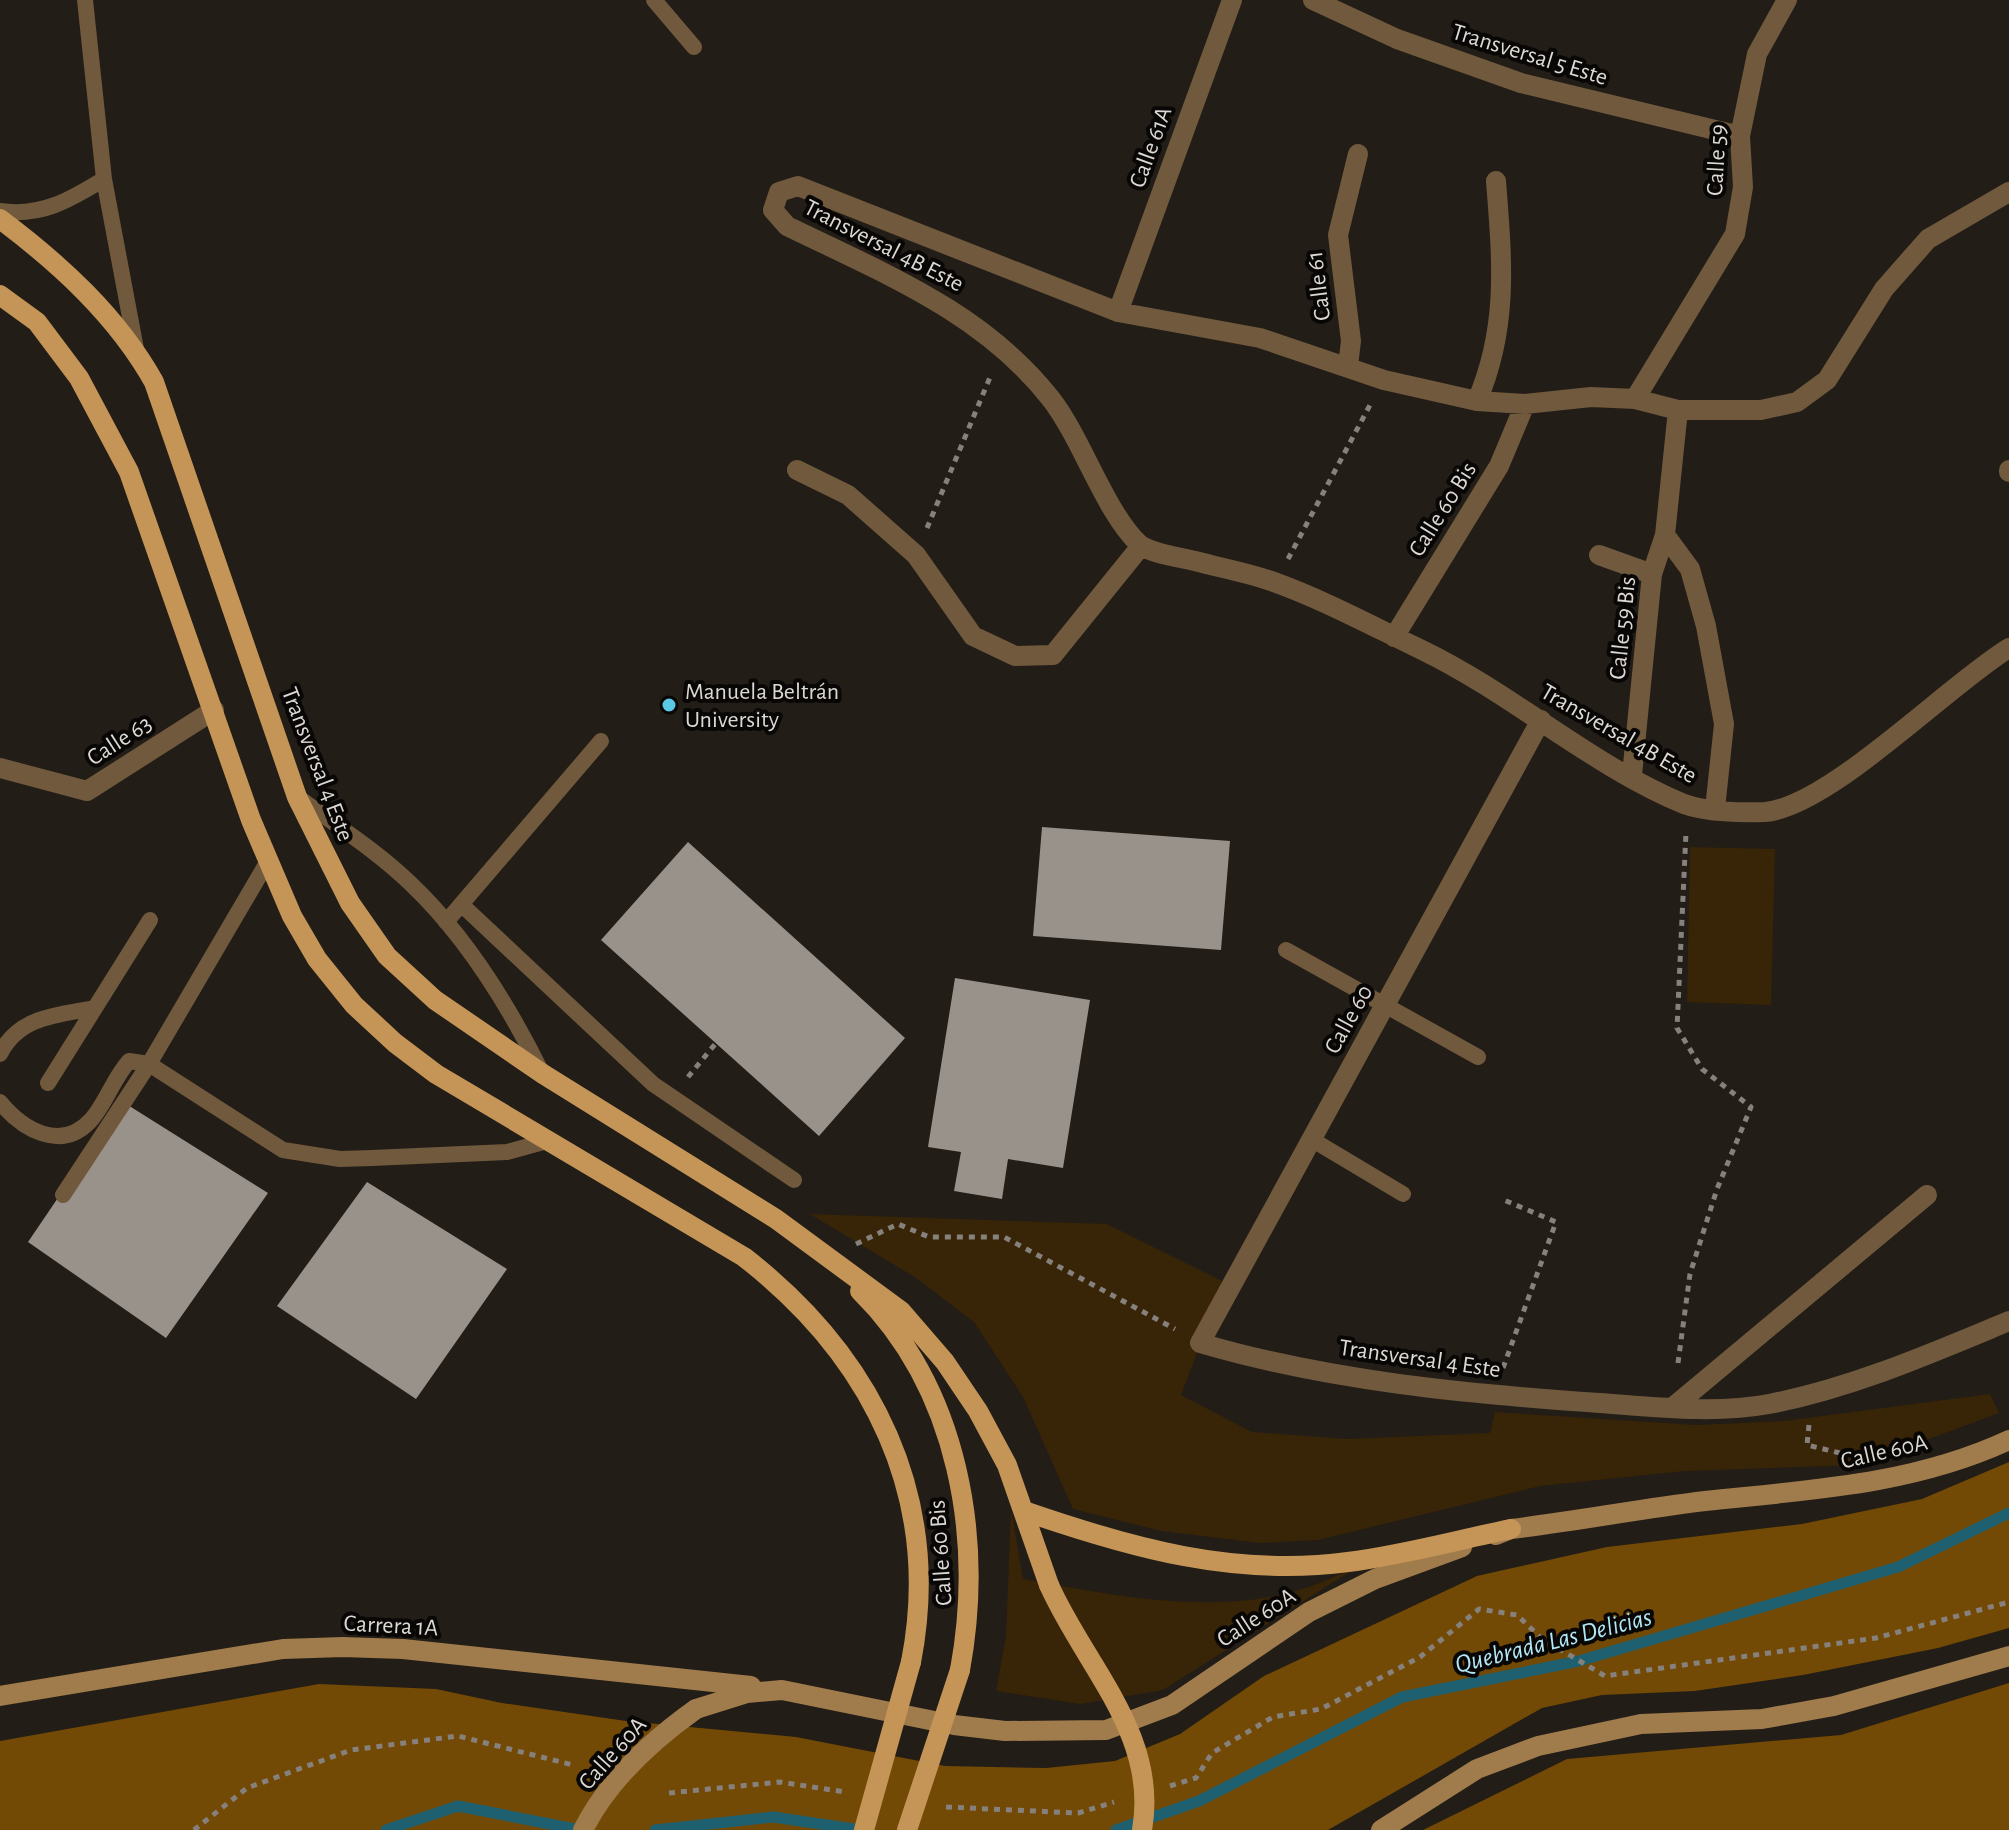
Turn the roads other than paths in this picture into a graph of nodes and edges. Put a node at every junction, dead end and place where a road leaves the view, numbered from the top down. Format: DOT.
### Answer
graph roads {
  1 [pos="85,0"];
  2 [pos="654,0"];
  3 [pos="1232,0"];
  4 [pos="1313,0"];
  5 [pos="1787,0"];
  6 [pos="694,47"];
  7 [pos="1740,136"];
  8 [pos="1358,154"];
  9 [pos="104,179"];
  10 [pos="1496,181"];
  11 [pos="2009,192"];
  12 [pos="0,211"];
  13 [pos="0,219"];
  14 [pos="0,295"];
  15 [pos="1118,312"];
  16 [pos="136,349"];
  17 [pos="1348,366"];
  18 [pos="1635,399"];
  19 [pos="1477,401"];
  20 [pos="1525,404"];
  21 [pos="1678,410"];
  22 [pos="797,470"];
  23 [pos="1665,535"];
  24 [pos="1141,546"];
  25 [pos="1599,555"];
  26 [pos="1652,574"];
  27 [pos="1394,637"];
  28 [pos="2009,648"];
  29 [pos="214,710"];
  30 [pos="1541,720"];
  31 [pos="601,741"];
  32 [pos="0,768"];
  33 [pos="1632,775"];
  34 [pos="297,797"];
  35 [pos="1715,809"];
  36 [pos="268,861"];
  37 [pos="462,905"];
  38 [pos="150,920"];
  39 [pos="446,922"];
  40 [pos="1286,950"];
  41 [pos="1385,1005"];
  42 [pos="95,1008"];
  43 [pos="0,1054"];
  44 [pos="1478,1057"];
  45 [pos="149,1064"];
  46 [pos="543,1074"];
  47 [pos="48,1083"];
  48 [pos="0,1102"];
  49 [pos="1311,1139"];
  50 [pos="547,1141"];
  51 [pos="794,1180"];
  52 [pos="1403,1194"];
  53 [pos="63,1195"];
  54 [pos="1927,1195"];
  55 [pos="825,1257"];
  56 [pos="2009,1321"];
  57 [pos="1200,1343"];
  58 [pos="1672,1408"];
  59 [pos="2009,1440"];
  60 [pos="1024,1511"];
  61 [pos="1511,1529"];
  62 [pos="2009,1656"];
  63 [pos="782,1690"];
  64 [pos="0,1696"];
  65 [pos="583,1830"];
  66 [pos="864,1830"];
  67 [pos="907,1830"];
  68 [pos="1142,1830"];
  69 [pos="1381,1830"];
  1 -- 9 [label="lane"];
  2 -- 6 [label="lane"];
  3 -- 15 [label="street, Calle 61A"];
  4 -- 7 [label="street, Transversal 5 Este"];
  5 -- 7 [label="street, Calle 59"];
  7 -- 18 [label="street, Calle 59"];
  8 -- 17 [label="street, Calle 61"];
  9 -- 12 [label="lane"];
  9 -- 16 [label="lane"];
  10 -- 19 [label="street"];
  11 -- 21 [label="street"];
  13 -- 16 [label="main road, Transversal 4 Este"];
  14 -- 29 [label="main road"];
  15 -- 17 [label="street, Transversal 4B Este"];
  15 -- 24 [label="street, Transversal 4B Este"];
  16 -- 34 [label="main road, Transversal 4 Este"];
  17 -- 19 [label="street, Transversal 4B Este"];
  18 -- 20 [label="street, Transversal 4B Este"];
  18 -- 21 [label="street, Transversal 4B Este"];
  19 -- 20 [label="street, Transversal 4B Este"];
  20 -- 27 [label="street, Calle 60 Bis"];
  21 -- 23 [label="street"];
  22 -- 24 [label="street"];
  23 -- 26 [label="street, Calle 59 Bis"];
  23 -- 35 [label="street"];
  24 -- 27 [label="street, Transversal 4B Este"];
  25 -- 26 [label="street"];
  26 -- 33 [label="street, Calle 59 Bis"];
  27 -- 30 [label="street, Transversal 4B Este"];
  28 -- 35 [label="street, Transversal 4B Este"];
  29 -- 32 [label="street, Calle 63"];
  29 -- 36 [label="main road"];
  30 -- 33 [label="street, Transversal 4B Este"];
  30 -- 41 [label="street, Calle 60"];
  31 -- 37 [label="lane"];
  33 -- 35 [label="street, Transversal 4B Este"];
  34 -- 39 [label="lane"];
  34 -- 46 [label="main road, Transversal 4 Este"];
  36 -- 45 [label="lane"];
  36 -- 50 [label="main road"];
  37 -- 39 [label="lane"];
  37 -- 51 [label="lane"];
  38 -- 42 [label="lane"];
  39 -- 46 [label="lane"];
  40 -- 41 [label="lane"];
  41 -- 44 [label="lane"];
  41 -- 49 [label="street, Calle 60"];
  42 -- 43 [label="lane"];
  42 -- 47 [label="lane"];
  45 -- 48 [label="lane"];
  45 -- 50 [label="lane"];
  45 -- 53 [label="lane"];
  46 -- 55 [label="main road, Transversal 4 Este"];
  49 -- 52 [label="lane"];
  49 -- 57 [label="street, Calle 60"];
  50 -- 66 [label="main road, Calle 60 Bis, bridge"];
  54 -- 58 [label="street"];
  55 -- 60 [label="main road"];
  55 -- 67 [label="main road, Calle 60 Bis, bridge"];
  56 -- 58 [label="street, Transversal 4 Este"];
  57 -- 58 [label="street, Transversal 4 Este"];
  59 -- 61 [label="street, Calle 60A"];
  60 -- 61 [label="main road"];
  60 -- 68 [label="main road, bridge"];
  61 -- 63 [label="street, Calle 60A"];
  62 -- 69 [label="street"];
  63 -- 64 [label="street, Carrera 1A"];
  63 -- 65 [label="street, Calle 60A, bridge"];
}
